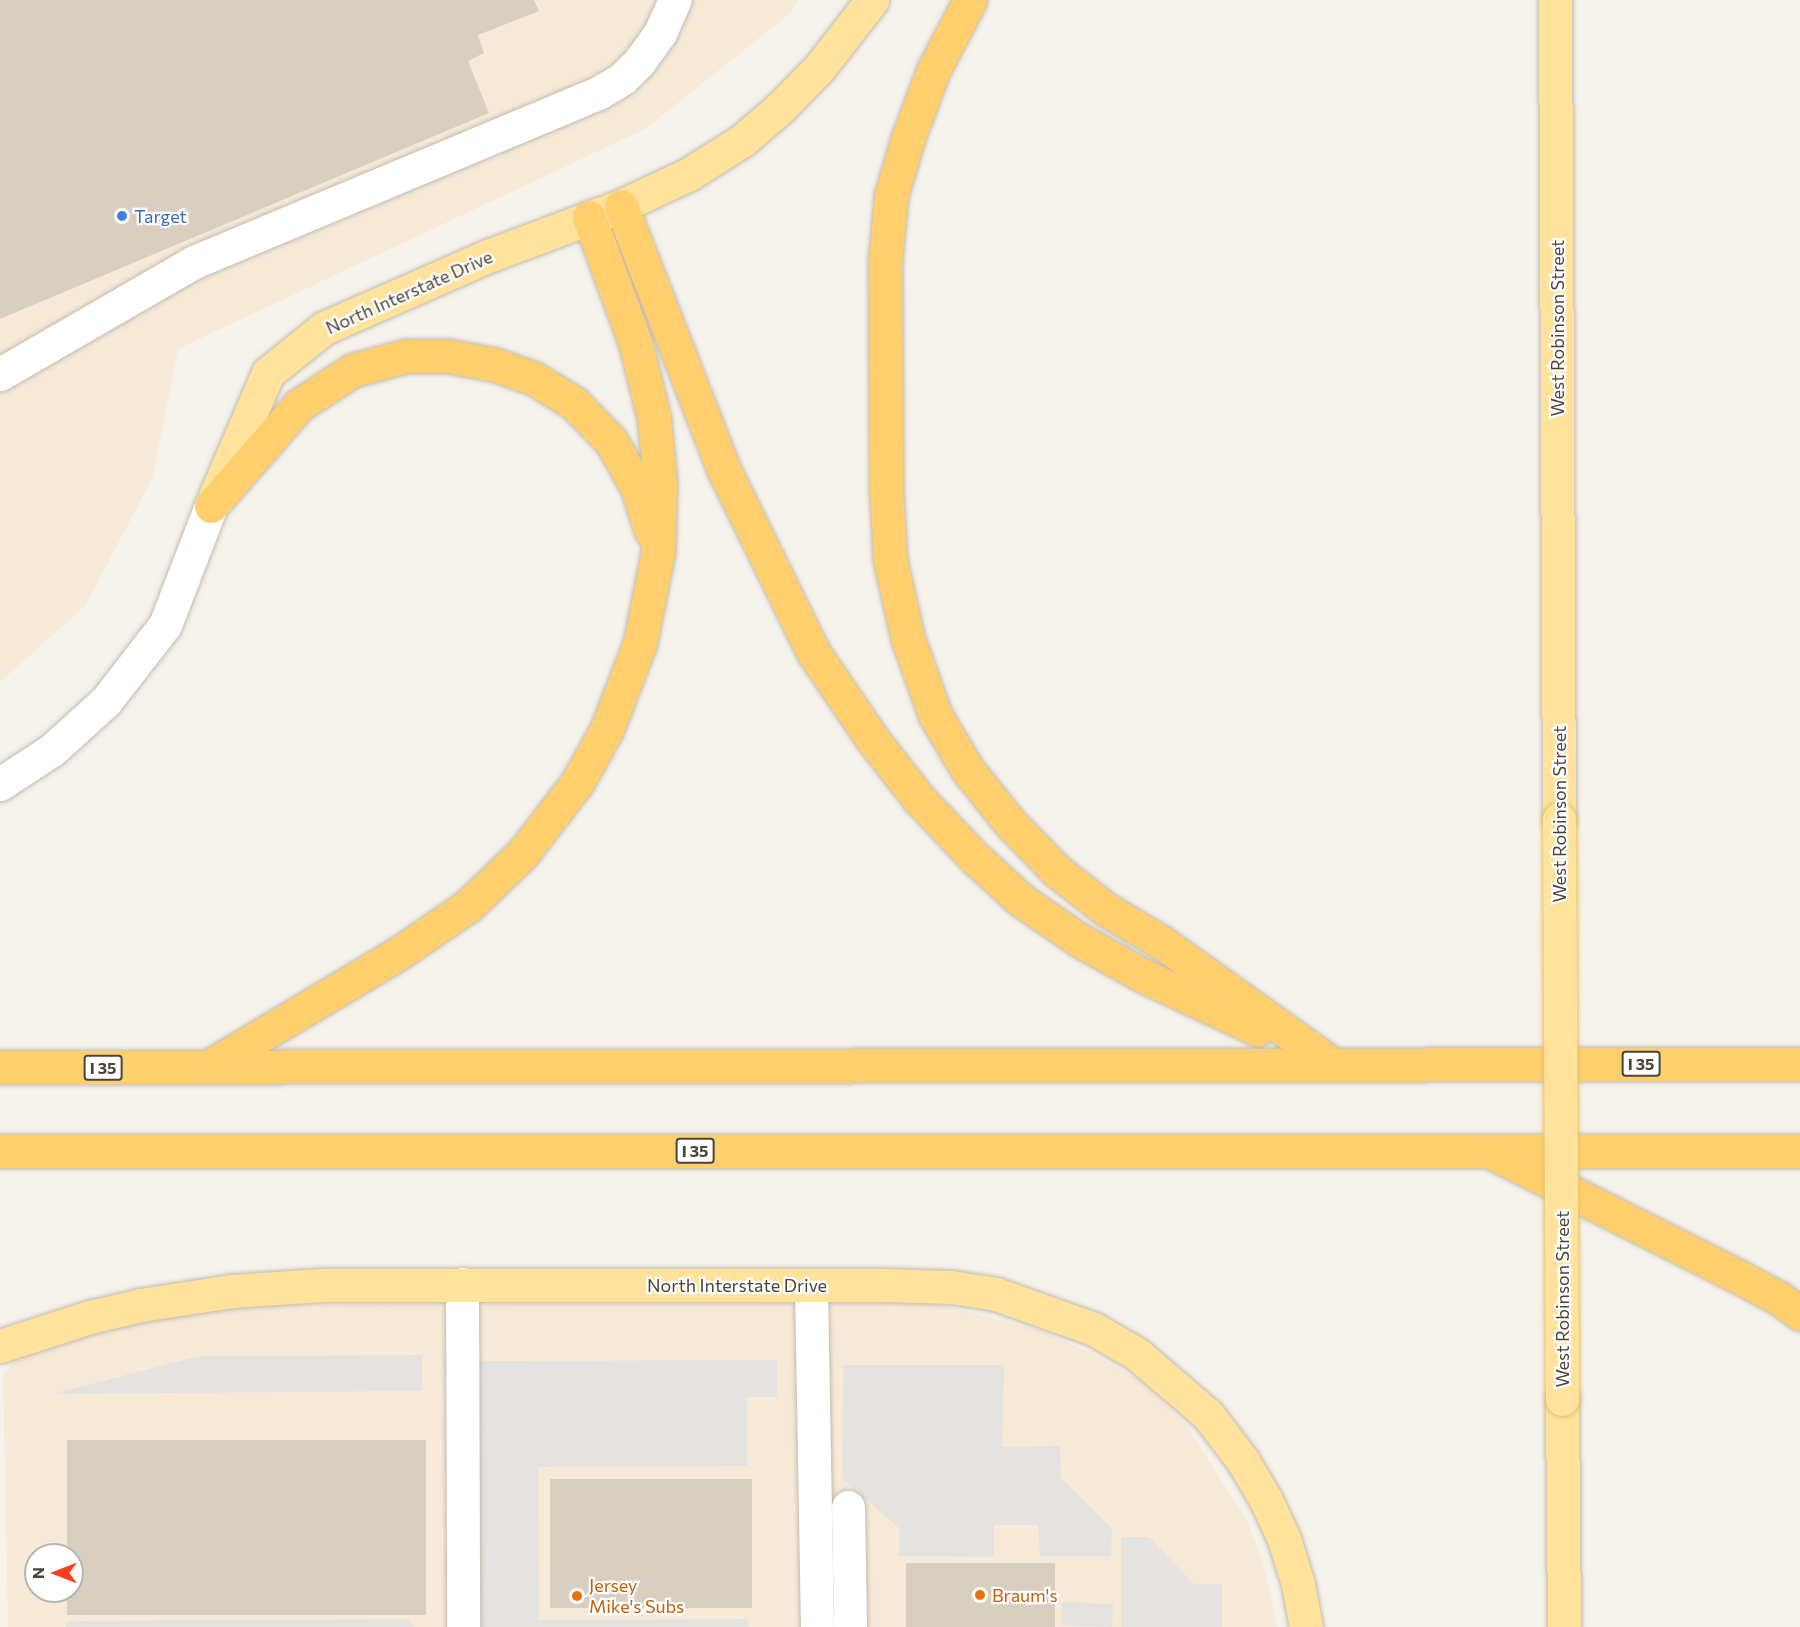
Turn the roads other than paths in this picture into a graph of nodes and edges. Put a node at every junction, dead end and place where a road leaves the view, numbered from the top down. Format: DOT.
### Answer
graph roads {
  1 [pos="675,0"];
  2 [pos="872,0"];
  3 [pos="970,0"];
  4 [pos="1555,0"];
  5 [pos="621,206"];
  6 [pos="589,217"];
  7 [pos="0,374"];
  8 [pos="211,506"];
  9 [pos="658,552"];
  10 [pos="0,784"];
  11 [pos="1800,1064"];
  12 [pos="1332,1065"];
  13 [pos="0,1067"];
  14 [pos="206,1068"];
  15 [pos="1486,1149"];
  16 [pos="0,1151"];
  17 [pos="1800,1151"];
  18 [pos="462,1284"];
  19 [pos="811,1285"];
  20 [pos="1800,1314"];
  21 [pos="0,1346"];
  22 [pos="848,1507"];
  23 [pos="463,1627"];
  24 [pos="817,1627"];
  25 [pos="850,1627"];
  26 [pos="1306,1627"];
  27 [pos="1564,1627"];
  1 -- 7 [label="street"];
  2 -- 5 [label="main road, North Interstate Drive"];
  3 -- 12 [label="highway"];
  4 -- 27 [label="main road, West Robinson Street, bridge"];
  5 -- 6 [label="main road, North Interstate Drive"];
  5 -- 12 [label="highway"];
  6 -- 8 [label="main road, North Interstate Drive"];
  6 -- 9 [label="highway"];
  8 -- 9 [label="highway"];
  8 -- 10 [label="street, North Interstate Drive"];
  9 -- 14 [label="highway"];
  11 -- 12 [label="highway, I 35"];
  12 -- 14 [label="highway, I 35"];
  13 -- 14 [label="highway, I 35"];
  15 -- 16 [label="highway, I 35"];
  15 -- 17 [label="highway, I 35"];
  15 -- 20 [label="highway"];
  18 -- 19 [label="main road, North Interstate Drive"];
  18 -- 21 [label="main road, North Interstate Drive"];
  18 -- 23 [label="street"];
  19 -- 24 [label="street"];
  19 -- 26 [label="main road, North Interstate Drive"];
  22 -- 25 [label="street"];
}
